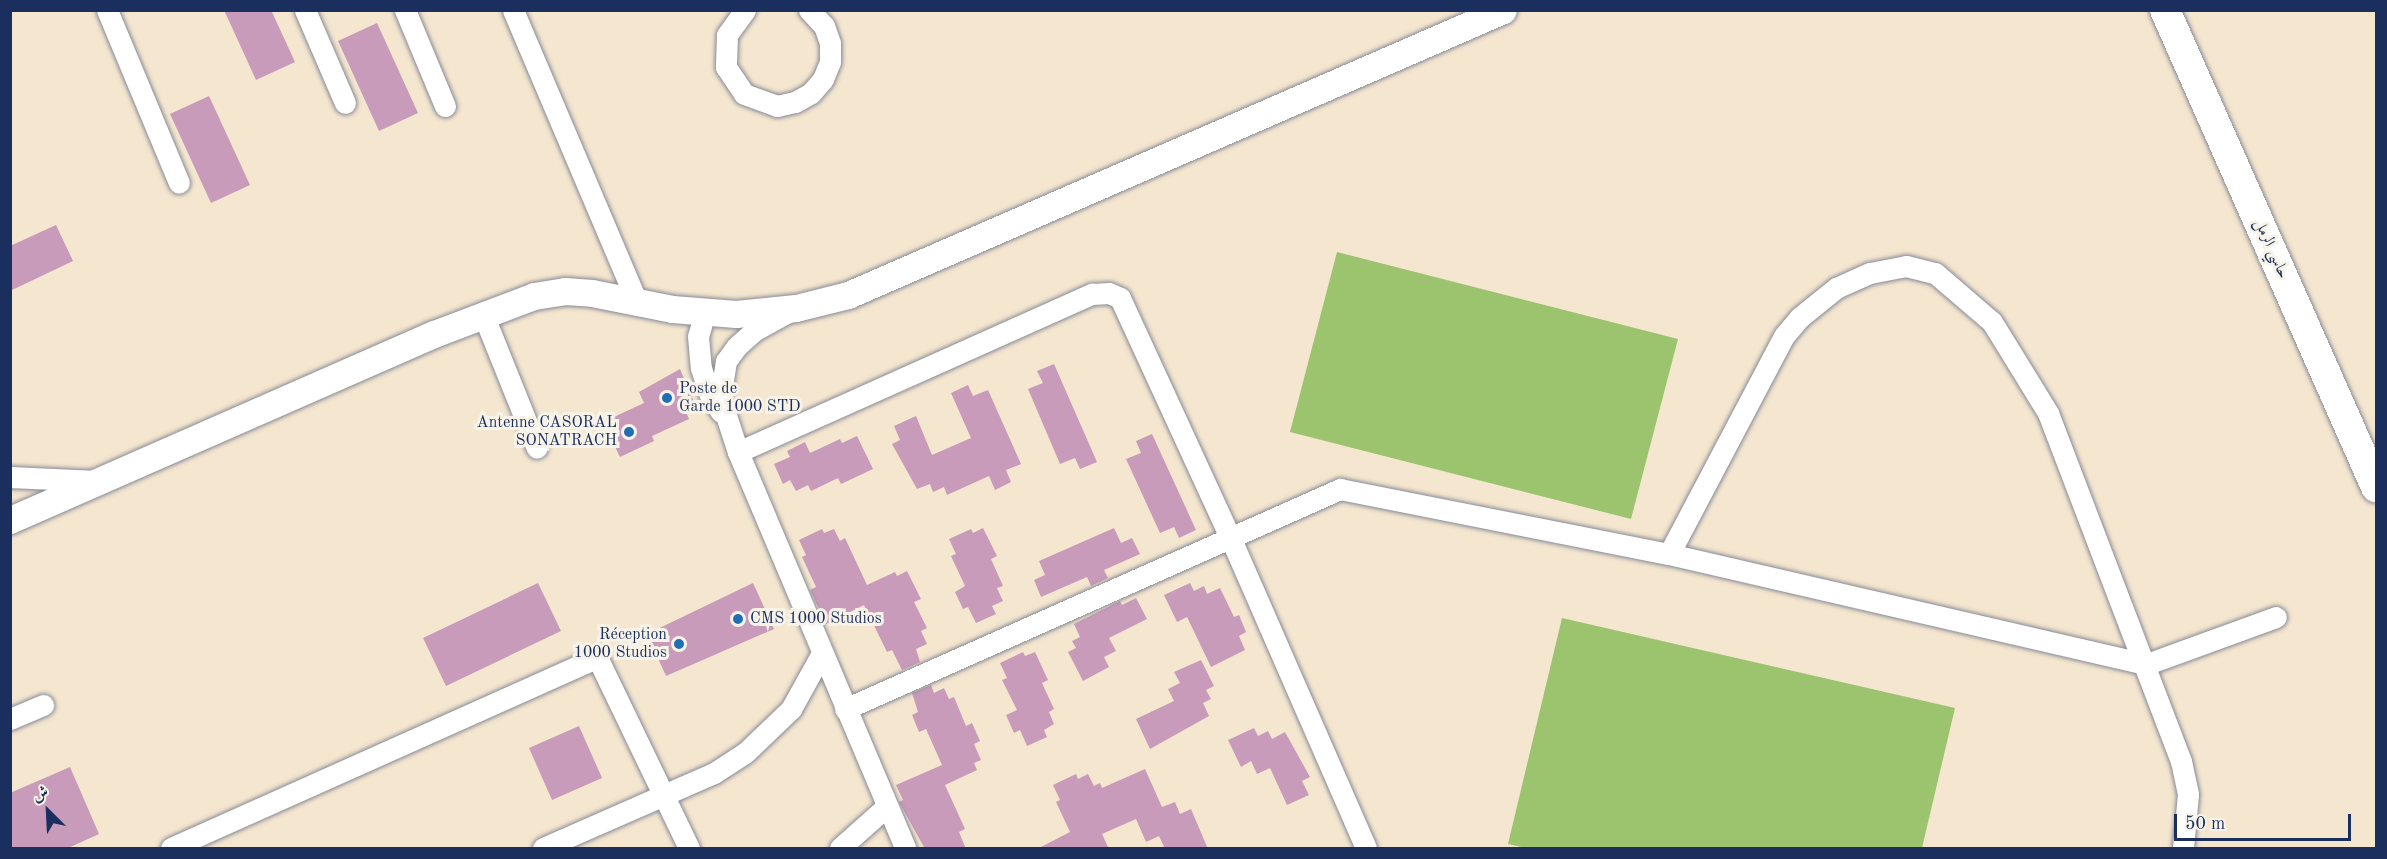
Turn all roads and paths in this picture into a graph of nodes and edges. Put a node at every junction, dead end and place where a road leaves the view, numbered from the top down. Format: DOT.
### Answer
graph roads {
  1 [pos="107,10"];
  2 [pos="305,10"];
  3 [pos="405,10"];
  4 [pos="513,10"];
  5 [pos="745,10"];
  6 [pos="809,10"];
  7 [pos="2165,10"];
  8 [pos="1502,13"];
  9 [pos="345,103"];
  10 [pos="445,106"];
  11 [pos="179,183"];
  12 [pos="636,300"];
  13 [pos="796,308"];
  14 [pos="705,312"];
  15 [pos="483,314"];
  16 [pos="725,417"];
  17 [pos="537,448"];
  18 [pos="738,452"];
  19 [pos="10,477"];
  20 [pos="101,481"];
  21 [pos="2376,487"];
  22 [pos="10,520"];
  23 [pos="1231,539"];
  24 [pos="1669,554"];
  25 [pos="2276,617"];
  26 [pos="822,653"];
  27 [pos="2147,664"];
  28 [pos="43,705"];
  29 [pos="845,709"];
  30 [pos="10,719"];
  31 [pos="664,794"];
  32 [pos="886,807"];
  33 [pos="171,849"];
  34 [pos="543,849"];
  35 [pos="689,849"];
  36 [pos="840,849"];
  37 [pos="905,849"];
  38 [pos="1366,849"];
  39 [pos="2183,849"];
  1 -- 11 [label="street"];
  2 -- 9 [label="street"];
  3 -- 10 [label="street"];
  4 -- 12 [label="street"];
  5 -- 6 [label="street"];
  7 -- 21 [label="main road, حاسي الرمل"];
  8 -- 13 [label="street"];
  12 -- 14 [label="street"];
  12 -- 15 [label="street"];
  13 -- 14 [label="street"];
  13 -- 16 [label="street"];
  14 -- 16 [label="street"];
  15 -- 17 [label="street"];
  15 -- 20 [label="street"];
  16 -- 18 [label="street"];
  18 -- 23 [label="street"];
  18 -- 26 [label="street"];
  19 -- 20 [label="street"];
  20 -- 22 [label="street"];
  23 -- 24 [label="street"];
  23 -- 29 [label="street"];
  23 -- 38 [label="street"];
  24 -- 27 [label="street"];
  24 -- 27 [label="street"];
  25 -- 27 [label="street"];
  26 -- 29 [label="street"];
  26 -- 31 [label="street"];
  27 -- 39 [label="street"];
  28 -- 30 [label="street"];
  29 -- 32 [label="street"];
  31 -- 33 [label="street"];
  31 -- 34 [label="street"];
  31 -- 35 [label="street"];
  32 -- 36 [label="street"];
  32 -- 37 [label="street"];
}
